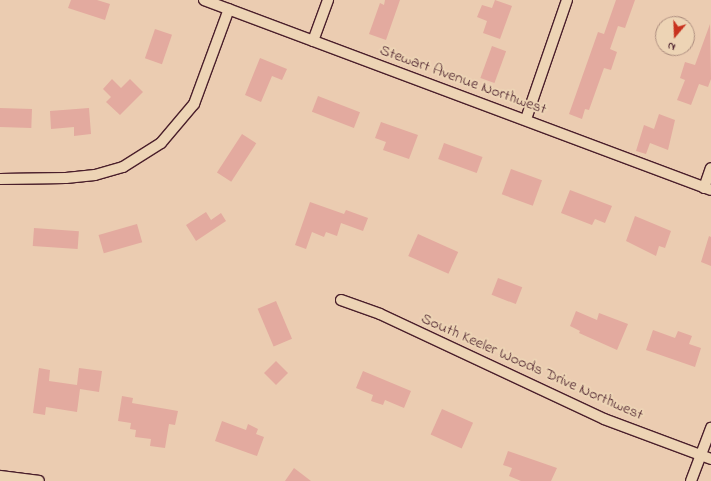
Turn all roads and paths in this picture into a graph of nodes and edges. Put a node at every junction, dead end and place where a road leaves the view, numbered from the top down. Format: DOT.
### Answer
graph roads {
  1 [pos="204,0"];
  2 [pos="328,0"];
  3 [pos="567,0"];
  4 [pos="229,9"];
  5 [pos="314,41"];
  6 [pos="526,119"];
  7 [pos="711,168"];
  8 [pos="0,179"];
  9 [pos="708,189"];
  10 [pos="341,300"];
  11 [pos="711,428"];
  12 [pos="701,455"];
  13 [pos="711,459"];
  14 [pos="0,476"];
  15 [pos="39,481"];
  16 [pos="691,481"];
  1 -- 4 [label="street, Stewart Avenue Northwest"];
  2 -- 5 [label="street"];
  3 -- 6 [label="street"];
  4 -- 5 [label="street, Stewart Avenue Northwest"];
  4 -- 8 [label="street"];
  5 -- 6 [label="street, Stewart Avenue Northwest"];
  6 -- 9 [label="street, Stewart Avenue Northwest"];
  7 -- 9 [label="street"];
  10 -- 12 [label="street, South Keeler Woods Drive Northwest"];
  11 -- 12 [label="street"];
  12 -- 13 [label="street, South Keeler Woods Drive Northwest"];
  12 -- 16 [label="street"];
  14 -- 15 [label="street"];
}
